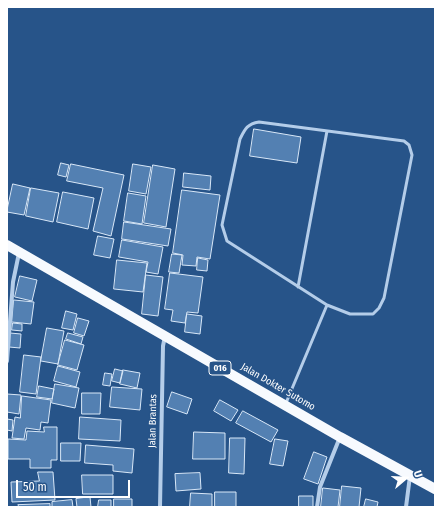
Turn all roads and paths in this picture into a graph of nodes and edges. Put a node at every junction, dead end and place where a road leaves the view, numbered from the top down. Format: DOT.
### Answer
graph roads {
  1 [pos="327,130"];
  2 [pos="7,245"];
  3 [pos="19,253"];
  4 [pos="298,287"];
  5 [pos="327,305"];
  6 [pos="166,336"];
  7 [pos="7,361"];
  8 [pos="285,405"];
  9 [pos="340,437"];
  10 [pos="410,475"];
  11 [pos="435,489"];
  12 [pos="160,507"];
  13 [pos="317,507"];
  14 [pos="406,507"];
  1 -- 4 [label="lane"];
  1 -- 4 [label="lane"];
  1 -- 5 [label="lane"];
  2 -- 3 [label="main road, Jalan Dokter Sutomo / 016"];
  3 -- 6 [label="main road, Jalan Dokter Sutomo / 016"];
  3 -- 7 [label="street"];
  4 -- 5 [label="lane"];
  5 -- 8 [label="lane"];
  6 -- 8 [label="main road, Jalan Dokter Sutomo / 016"];
  6 -- 12 [label="street, Jalan Brantas"];
  8 -- 9 [label="main road, Jalan Dokter Sutomo / 016"];
  9 -- 10 [label="main road, Jalan Dokter Sutomo / 016"];
  9 -- 13 [label="street"];
  10 -- 11 [label="main road, Jalan Dokter Sutomo / 016"];
  10 -- 14 [label="street"];
}
